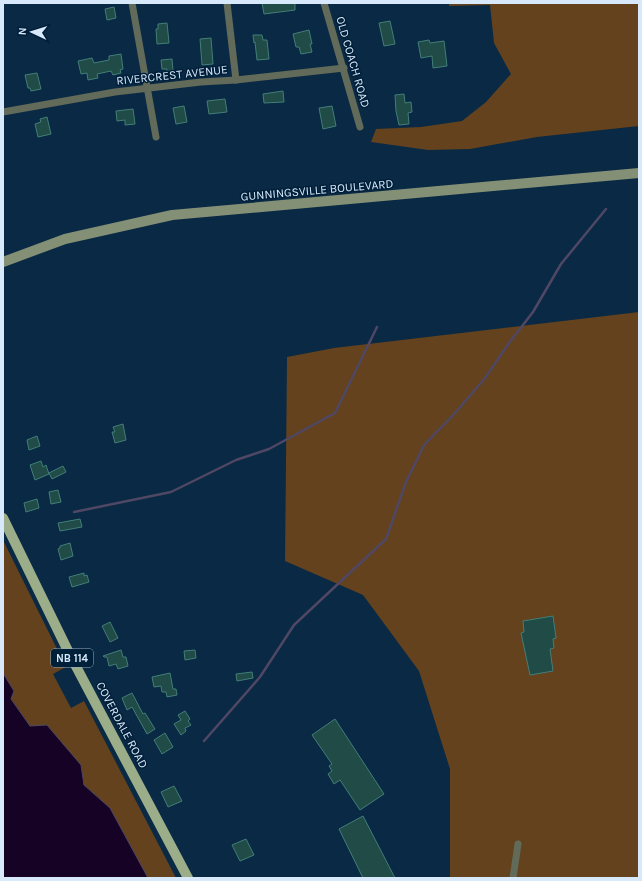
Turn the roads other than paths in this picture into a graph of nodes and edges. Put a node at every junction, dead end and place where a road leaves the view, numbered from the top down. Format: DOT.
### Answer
graph roads {
  1 [pos="132,3"];
  2 [pos="227,3"];
  3 [pos="324,3"];
  4 [pos="344,68"];
  5 [pos="236,80"];
  6 [pos="147,89"];
  7 [pos="3,112"];
  8 [pos="360,127"];
  9 [pos="156,137"];
  10 [pos="639,173"];
  11 [pos="3,262"];
  12 [pos="3,518"];
  13 [pos="518,844"];
  14 [pos="188,878"];
  15 [pos="513,878"];
  1 -- 6 [label="street"];
  2 -- 5 [label="street"];
  3 -- 4 [label="street, OLD COACH ROAD"];
  4 -- 5 [label="street, RIVERCREST AVENUE"];
  4 -- 8 [label="street, OLD COACH ROAD"];
  5 -- 6 [label="street, RIVERCREST AVENUE"];
  6 -- 7 [label="street, RIVERCREST AVENUE"];
  6 -- 9 [label="street"];
  10 -- 11 [label="main road, GUNNINGSVILLE BOULEVARD"];
  12 -- 14 [label="main road, COVERDALE ROAD / NB 114"];
  13 -- 15 [label="street"];
}
